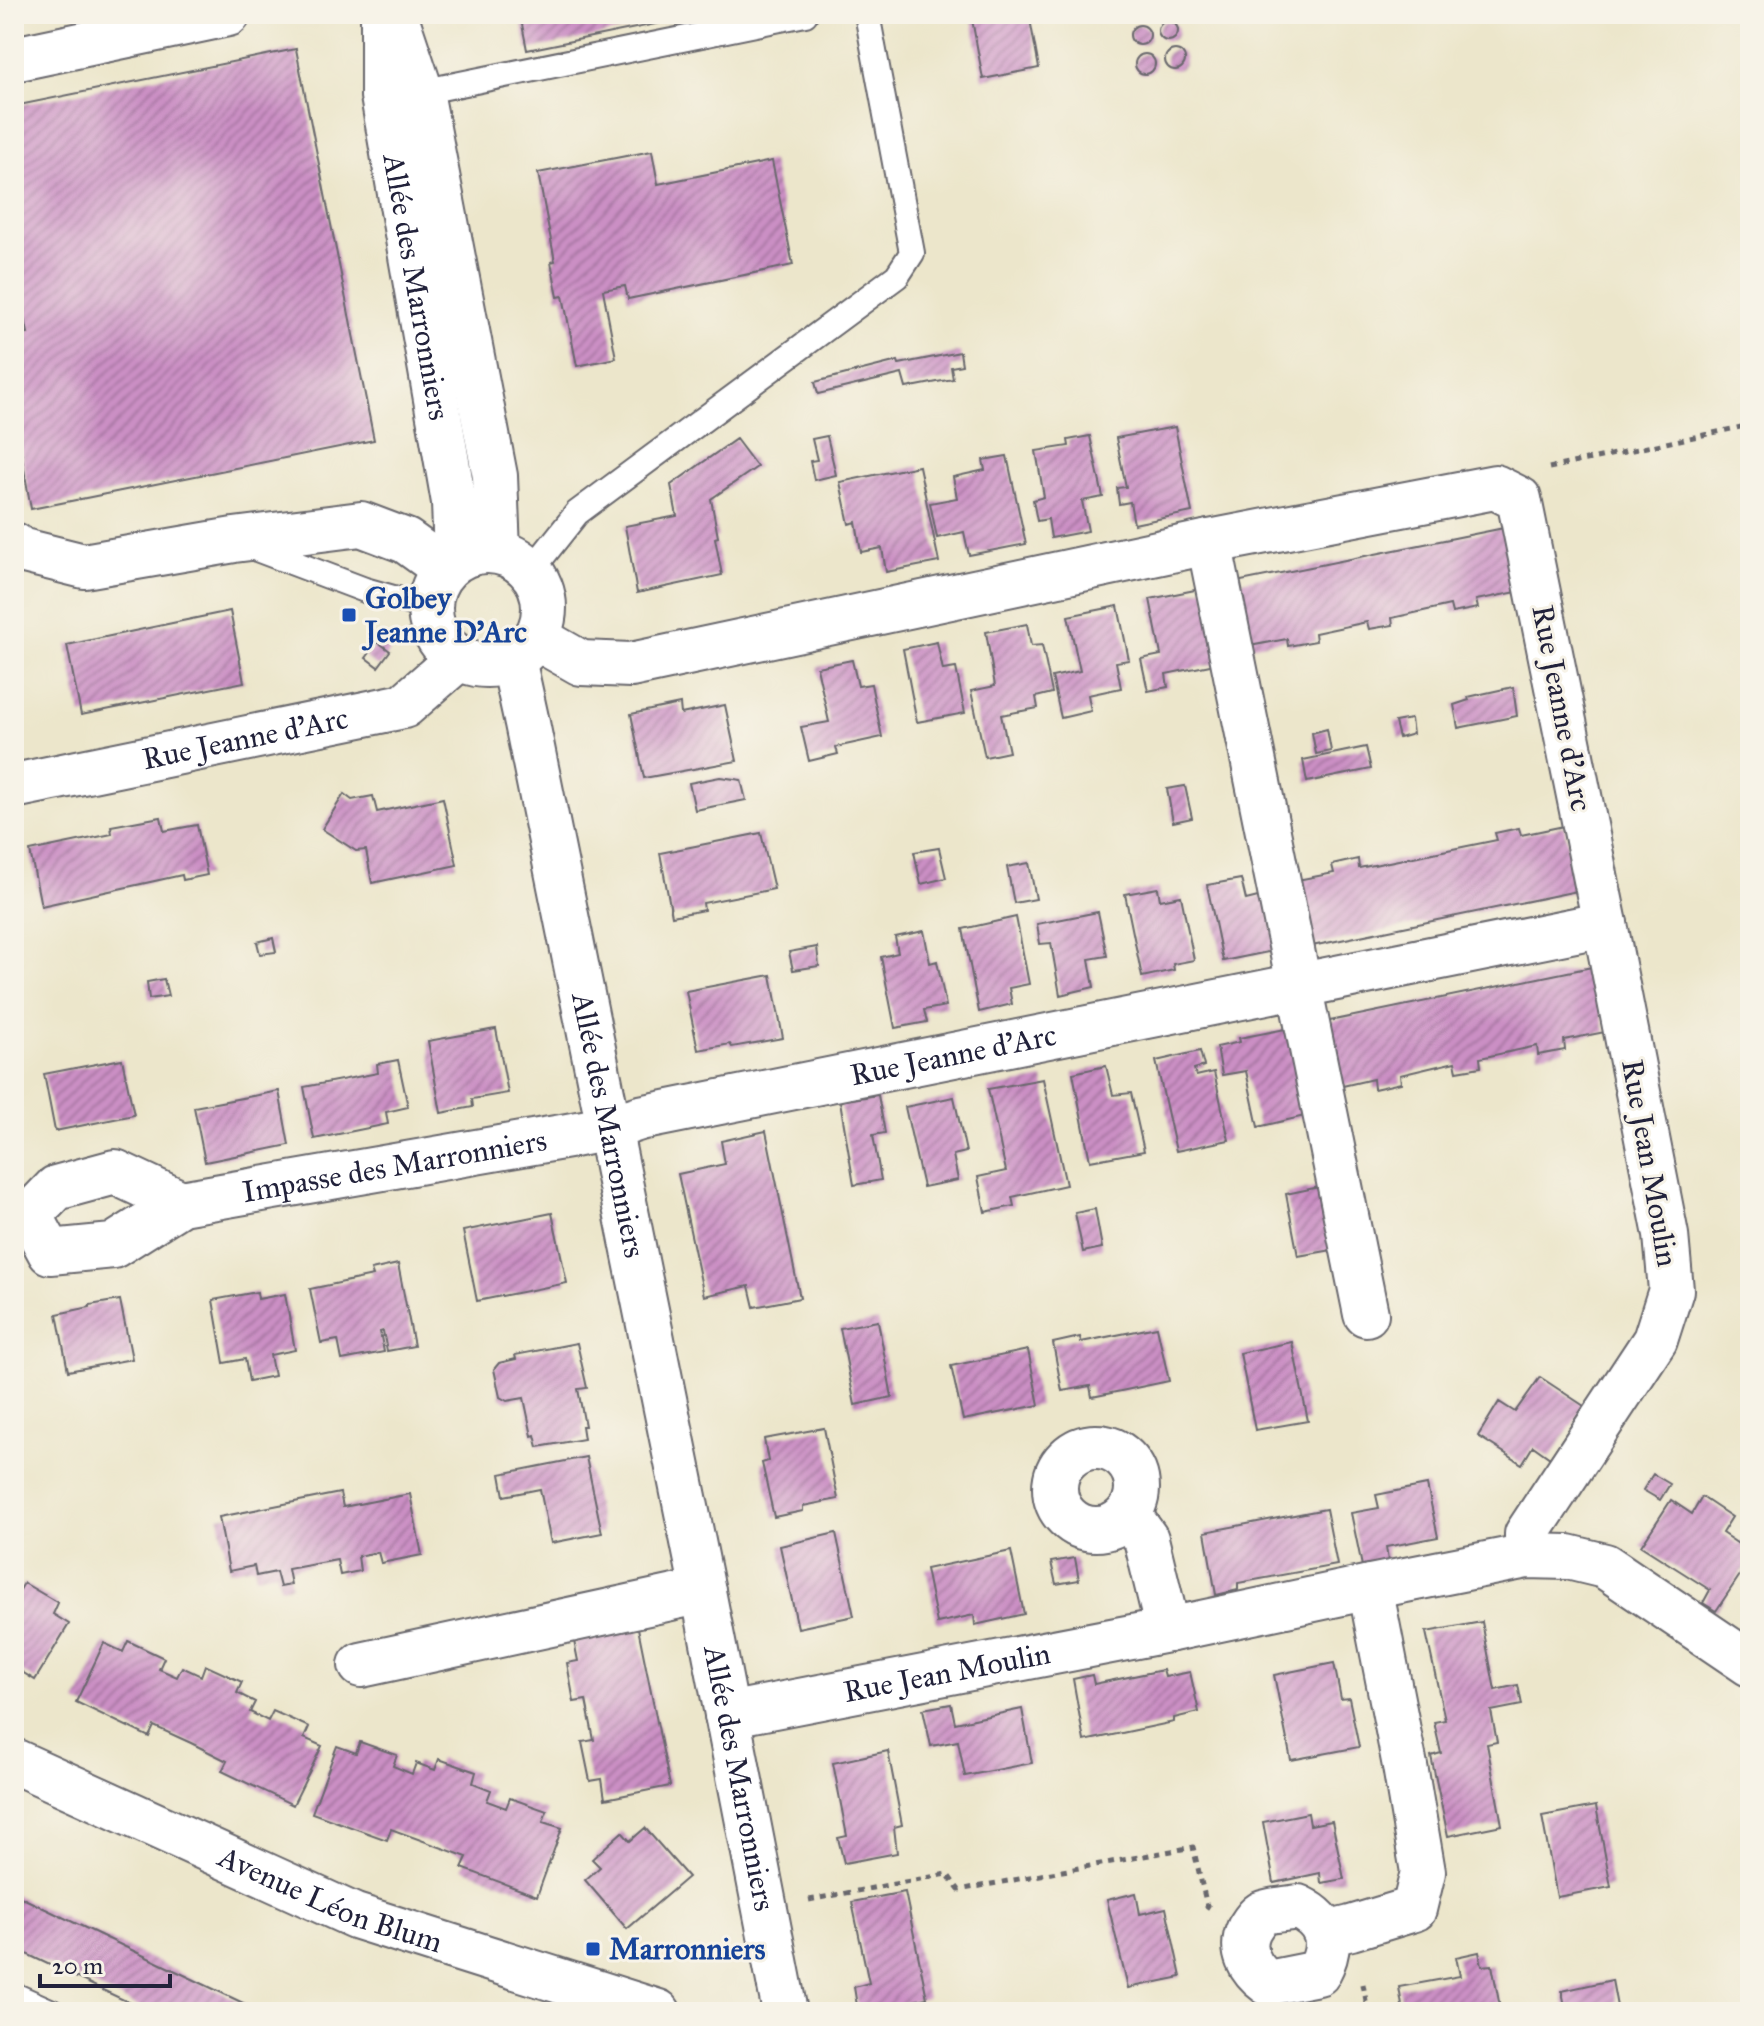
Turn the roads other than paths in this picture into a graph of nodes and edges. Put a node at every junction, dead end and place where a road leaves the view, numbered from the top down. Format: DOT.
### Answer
graph roads {
  1 [pos="228,14"];
  2 [pos="383,14"];
  3 [pos="395,14"];
  4 [pos="805,14"];
  5 [pos="867,14"];
  6 [pos="14,59"];
  7 [pos="421,92"];
  8 [pos="234,540"];
  9 [pos="1209,542"];
  10 [pos="14,545"];
  11 [pos="515,561"];
  12 [pos="444,579"];
  13 [pos="525,648"];
  14 [pos="459,658"];
  15 [pos="14,786"];
  16 [pos="1605,924"];
  17 [pos="1299,985"];
  18 [pos="609,1128"];
  19 [pos="181,1203"];
  20 [pos="1366,1314"];
  21 [pos="1128,1514"];
  22 [pos="1527,1556"];
  23 [pos="1370,1587"];
  24 [pos="703,1591"];
  25 [pos="1168,1630"];
  26 [pos="1750,1664"];
  27 [pos="361,1665"];
  28 [pos="727,1715"];
  29 [pos="14,1761"];
  30 [pos="1246,1937"];
  31 [pos="14,1995"];
  32 [pos="52,2012"];
  33 [pos="658,2012"];
  34 [pos="785,2012"];
  1 -- 6 [label="street"];
  2 -- 12 [label="street, Allée des Marronniers"];
  3 -- 7 [label="street, Allée des Marronniers"];
  4 -- 7 [label="lane"];
  5 -- 11 [label="lane"];
  7 -- 11 [label="street, Allée des Marronniers"];
  8 -- 10 [label="street"];
  8 -- 12 [label="lane"];
  8 -- 12 [label="street"];
  9 -- 13 [label="street"];
  9 -- 16 [label="street, Rue Jeanne d'Arc"];
  9 -- 17 [label="street"];
  11 -- 12 [label="street"];
  11 -- 13 [label="street"];
  12 -- 14 [label="street"];
  13 -- 14 [label="street"];
  13 -- 18 [label="street, Allée des Marronniers"];
  14 -- 15 [label="street, Rue Jeanne d'Arc"];
  16 -- 17 [label="street, Rue Jeanne d'Arc"];
  16 -- 22 [label="street, Rue Jean Moulin"];
  17 -- 18 [label="street, Rue Jeanne d'Arc"];
  17 -- 20 [label="street"];
  18 -- 19 [label="street, Impasse des Marronniers"];
  18 -- 24 [label="street, Allée des Marronniers"];
  21 -- 25 [label="street"];
  22 -- 23 [label="street, Rue Jean Moulin"];
  22 -- 26 [label="street, Rue Jean Moulin"];
  23 -- 25 [label="street, Rue Jean Moulin"];
  23 -- 30 [label="street"];
  24 -- 27 [label="street"];
  24 -- 28 [label="street, Allée des Marronniers"];
  25 -- 28 [label="street, Rue Jean Moulin"];
  28 -- 34 [label="street, Allée des Marronniers"];
  29 -- 33 [label="street, Avenue Léon Blum"];
  31 -- 32 [label="lane"];
}
